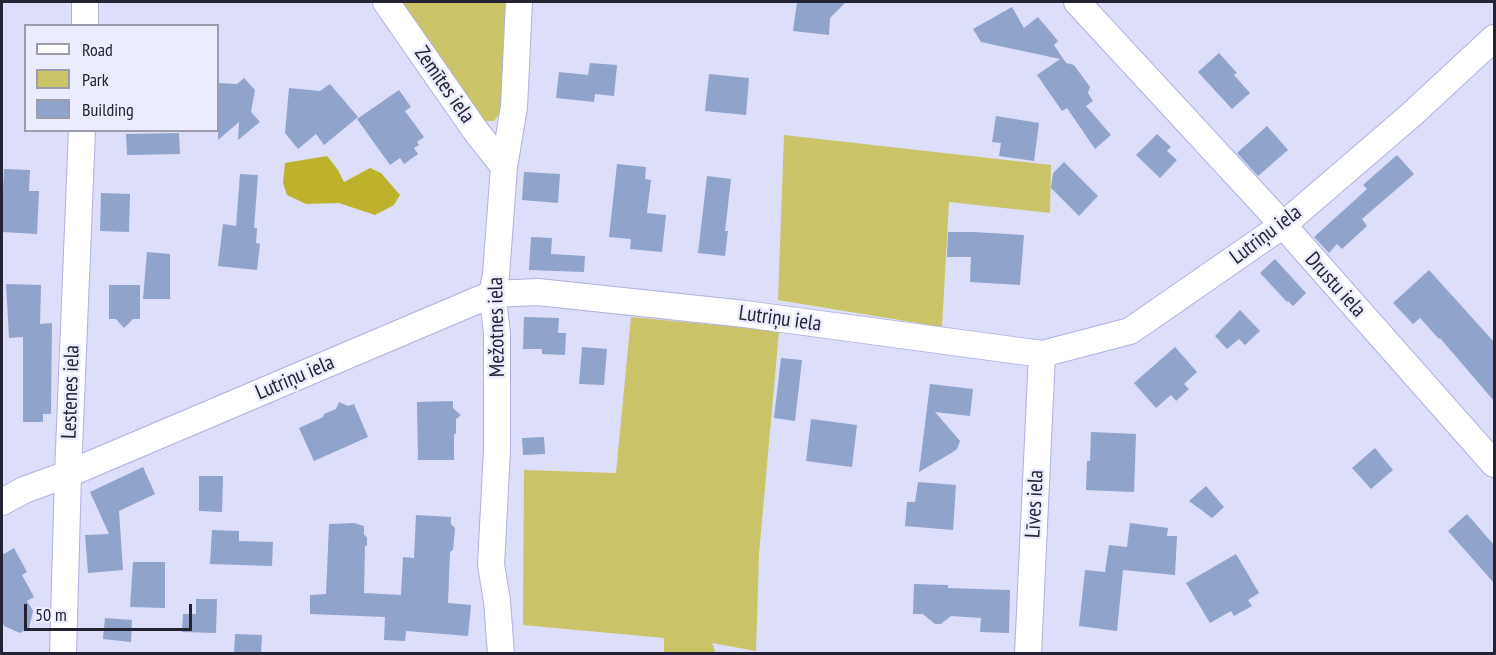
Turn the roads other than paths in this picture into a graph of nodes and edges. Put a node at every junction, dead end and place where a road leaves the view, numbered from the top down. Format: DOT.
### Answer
graph roads {
  1 [pos="85,2"];
  2 [pos="386,2"];
  3 [pos="519,2"];
  4 [pos="1077,2"];
  5 [pos="85,24"];
  6 [pos="1494,38"];
  7 [pos="82,132"];
  8 [pos="504,167"];
  9 [pos="1282,225"];
  10 [pos="492,294"];
  11 [pos="1042,354"];
  12 [pos="1494,464"];
  13 [pos="68,474"];
  14 [pos="2,502"];
  15 [pos="63,654"];
  16 [pos="501,654"];
  17 [pos="1028,654"];
  1 -- 5 [label="street"];
  2 -- 8 [label="street, Zemītes iela"];
  3 -- 8 [label="street, Mežotnes iela"];
  4 -- 9 [label="street, Drustu iela"];
  6 -- 9 [label="street, Lutriņu iela"];
  7 -- 13 [label="street, Lestenes iela"];
  8 -- 10 [label="street, Mežotnes iela"];
  9 -- 11 [label="street, Lutriņu iela"];
  9 -- 12 [label="street, Drustu iela"];
  10 -- 11 [label="street, Lutriņu iela"];
  10 -- 13 [label="street, Lutriņu iela"];
  10 -- 16 [label="street, Mežotnes iela"];
  11 -- 17 [label="street, Līves iela"];
  13 -- 14 [label="street, Lutriņu iela"];
  13 -- 15 [label="street, Lestenes iela"];
}
